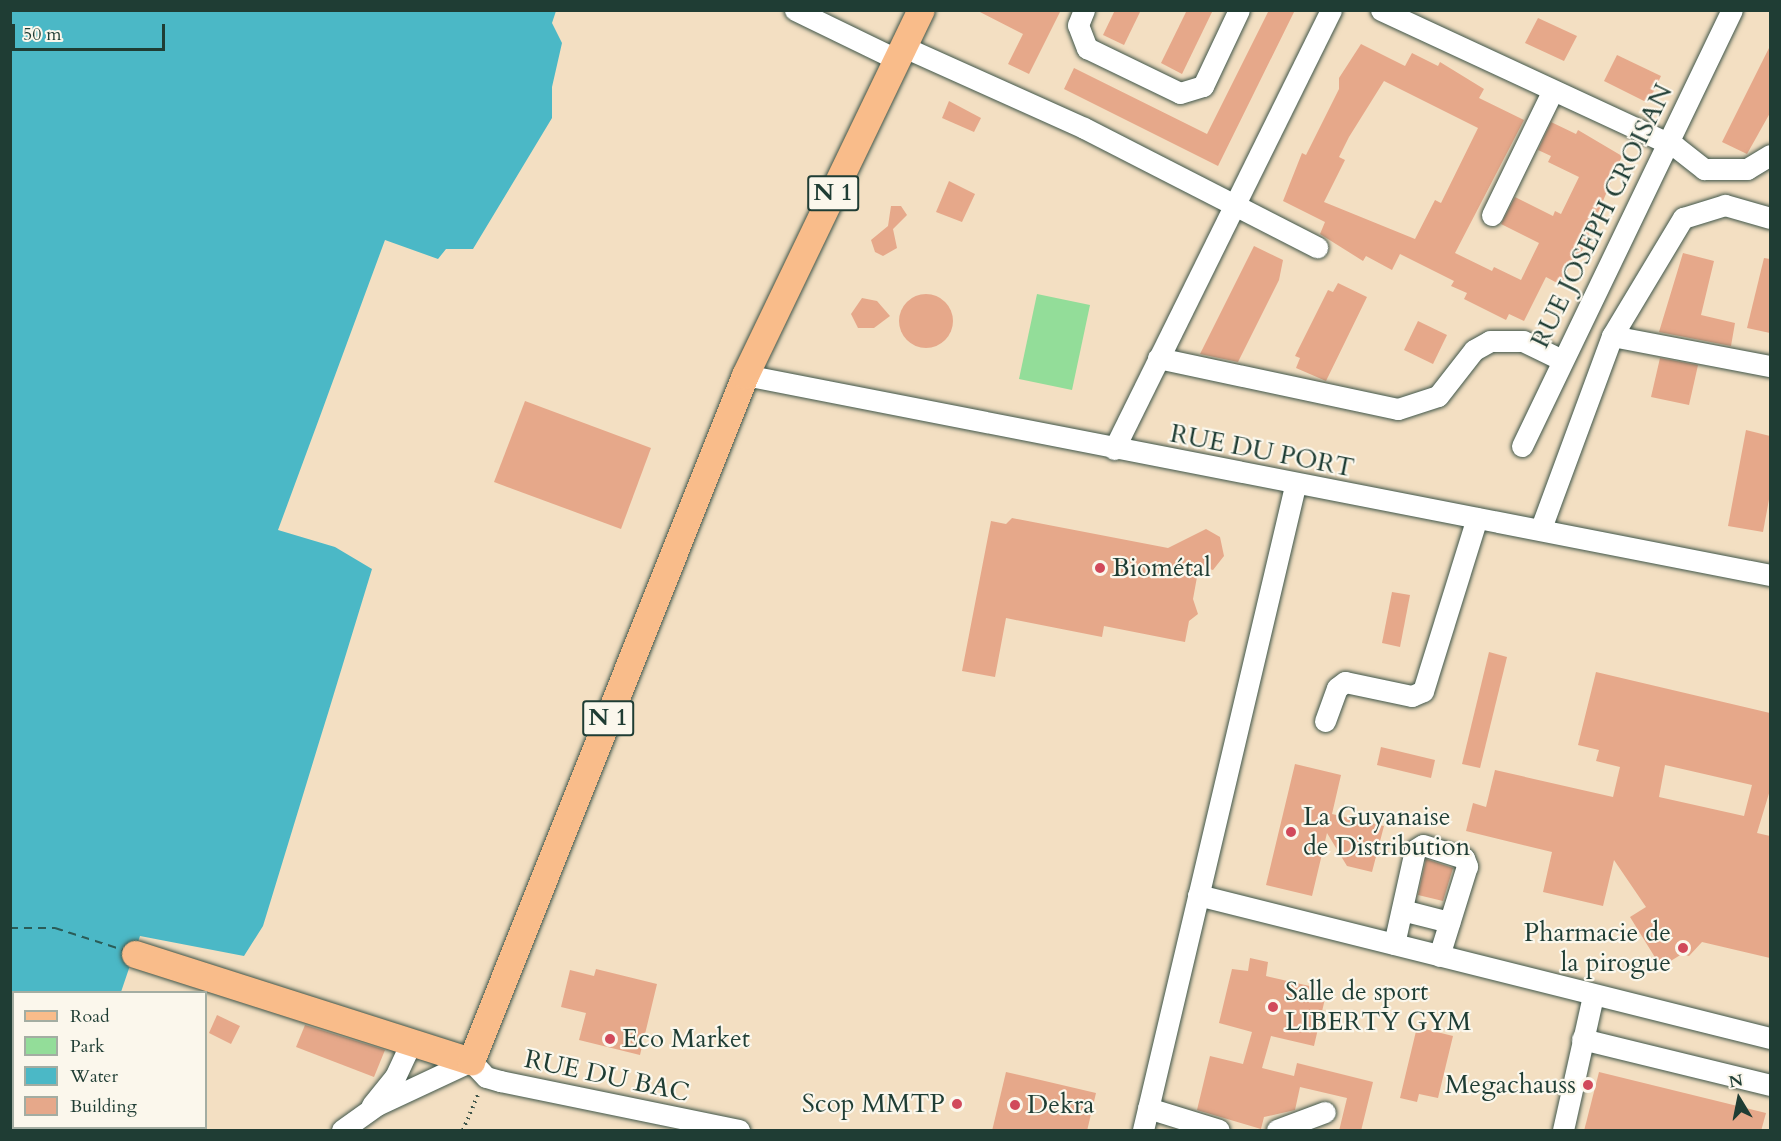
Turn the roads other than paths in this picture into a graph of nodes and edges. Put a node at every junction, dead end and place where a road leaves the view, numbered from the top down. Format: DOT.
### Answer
graph roads {
  1 [pos="795,10"];
  2 [pos="921,10"];
  3 [pos="1084,10"];
  4 [pos="1239,10"];
  5 [pos="1331,10"];
  6 [pos="1381,10"];
  7 [pos="1732,10"];
  8 [pos="901,53"];
  9 [pos="1552,92"];
  10 [pos="1666,146"];
  11 [pos="1770,155"];
  12 [pos="1233,204"];
  13 [pos="1492,215"];
  14 [pos="1770,218"];
  15 [pos="1317,248"];
  16 [pos="1612,336"];
  17 [pos="1158,358"];
  18 [pos="1563,360"];
  19 [pos="1770,366"];
  20 [pos="745,375"];
  21 [pos="1522,446"];
  22 [pos="1114,449"];
  23 [pos="1295,486"];
  24 [pos="1477,518"];
  25 [pos="1541,528"];
  26 [pos="1770,575"];
  27 [pos="1326,721"];
  28 [pos="1198,895"];
  29 [pos="1402,910"];
  30 [pos="1449,922"];
  31 [pos="1394,944"];
  32 [pos="135,954"];
  33 [pos="1439,956"];
  34 [pos="1593,996"];
  35 [pos="1770,1038"];
  36 [pos="1582,1039"];
  37 [pos="411,1043"];
  38 [pos="479,1069"];
  39 [pos="1770,1085"];
  40 [pos="1148,1108"];
  41 [pos="368,1110"];
  42 [pos="1325,1112"];
  43 [pos="342,1131"];
  44 [pos="739,1131"];
  45 [pos="1143,1131"];
  46 [pos="1219,1131"];
  47 [pos="1276,1131"];
  48 [pos="1563,1131"];
  1 -- 8 [label="street"];
  2 -- 8 [label="main road, N 1"];
  3 -- 4 [label="street"];
  5 -- 12 [label="street"];
  6 -- 9 [label="street"];
  7 -- 10 [label="street, RUE JOSEPH CROISAN"];
  8 -- 12 [label="street"];
  8 -- 20 [label="main road, N 1"];
  9 -- 10 [label="street"];
  9 -- 13 [label="street"];
  10 -- 11 [label="street"];
  10 -- 18 [label="street, RUE JOSEPH CROISAN"];
  12 -- 15 [label="street"];
  12 -- 17 [label="street"];
  14 -- 16 [label="street"];
  16 -- 19 [label="street"];
  16 -- 25 [label="street"];
  17 -- 18 [label="street"];
  17 -- 22 [label="street"];
  18 -- 21 [label="street, RUE JOSEPH CROISAN"];
  20 -- 22 [label="street, RUE DU PORT"];
  20 -- 38 [label="main road, N 1"];
  22 -- 23 [label="street, RUE DU PORT"];
  23 -- 24 [label="street, RUE DU PORT"];
  23 -- 28 [label="street"];
  24 -- 25 [label="street, RUE DU PORT"];
  24 -- 27 [label="street"];
  25 -- 26 [label="street, RUE DU PORT"];
  28 -- 31 [label="street"];
  28 -- 40 [label="street"];
  29 -- 30 [label="street"];
  29 -- 30 [label="street"];
  29 -- 31 [label="street"];
  30 -- 33 [label="street"];
  31 -- 33 [label="street"];
  32 -- 37 [label="main road"];
  33 -- 34 [label="street"];
  34 -- 35 [label="street"];
  34 -- 36 [label="street"];
  36 -- 39 [label="street"];
  36 -- 48 [label="street"];
  37 -- 38 [label="main road"];
  37 -- 41 [label="street"];
  38 -- 41 [label="street"];
  38 -- 44 [label="street, RUE DU BAC"];
  40 -- 45 [label="street"];
  40 -- 46 [label="street"];
  41 -- 43 [label="street"];
  42 -- 47 [label="street"];
}
